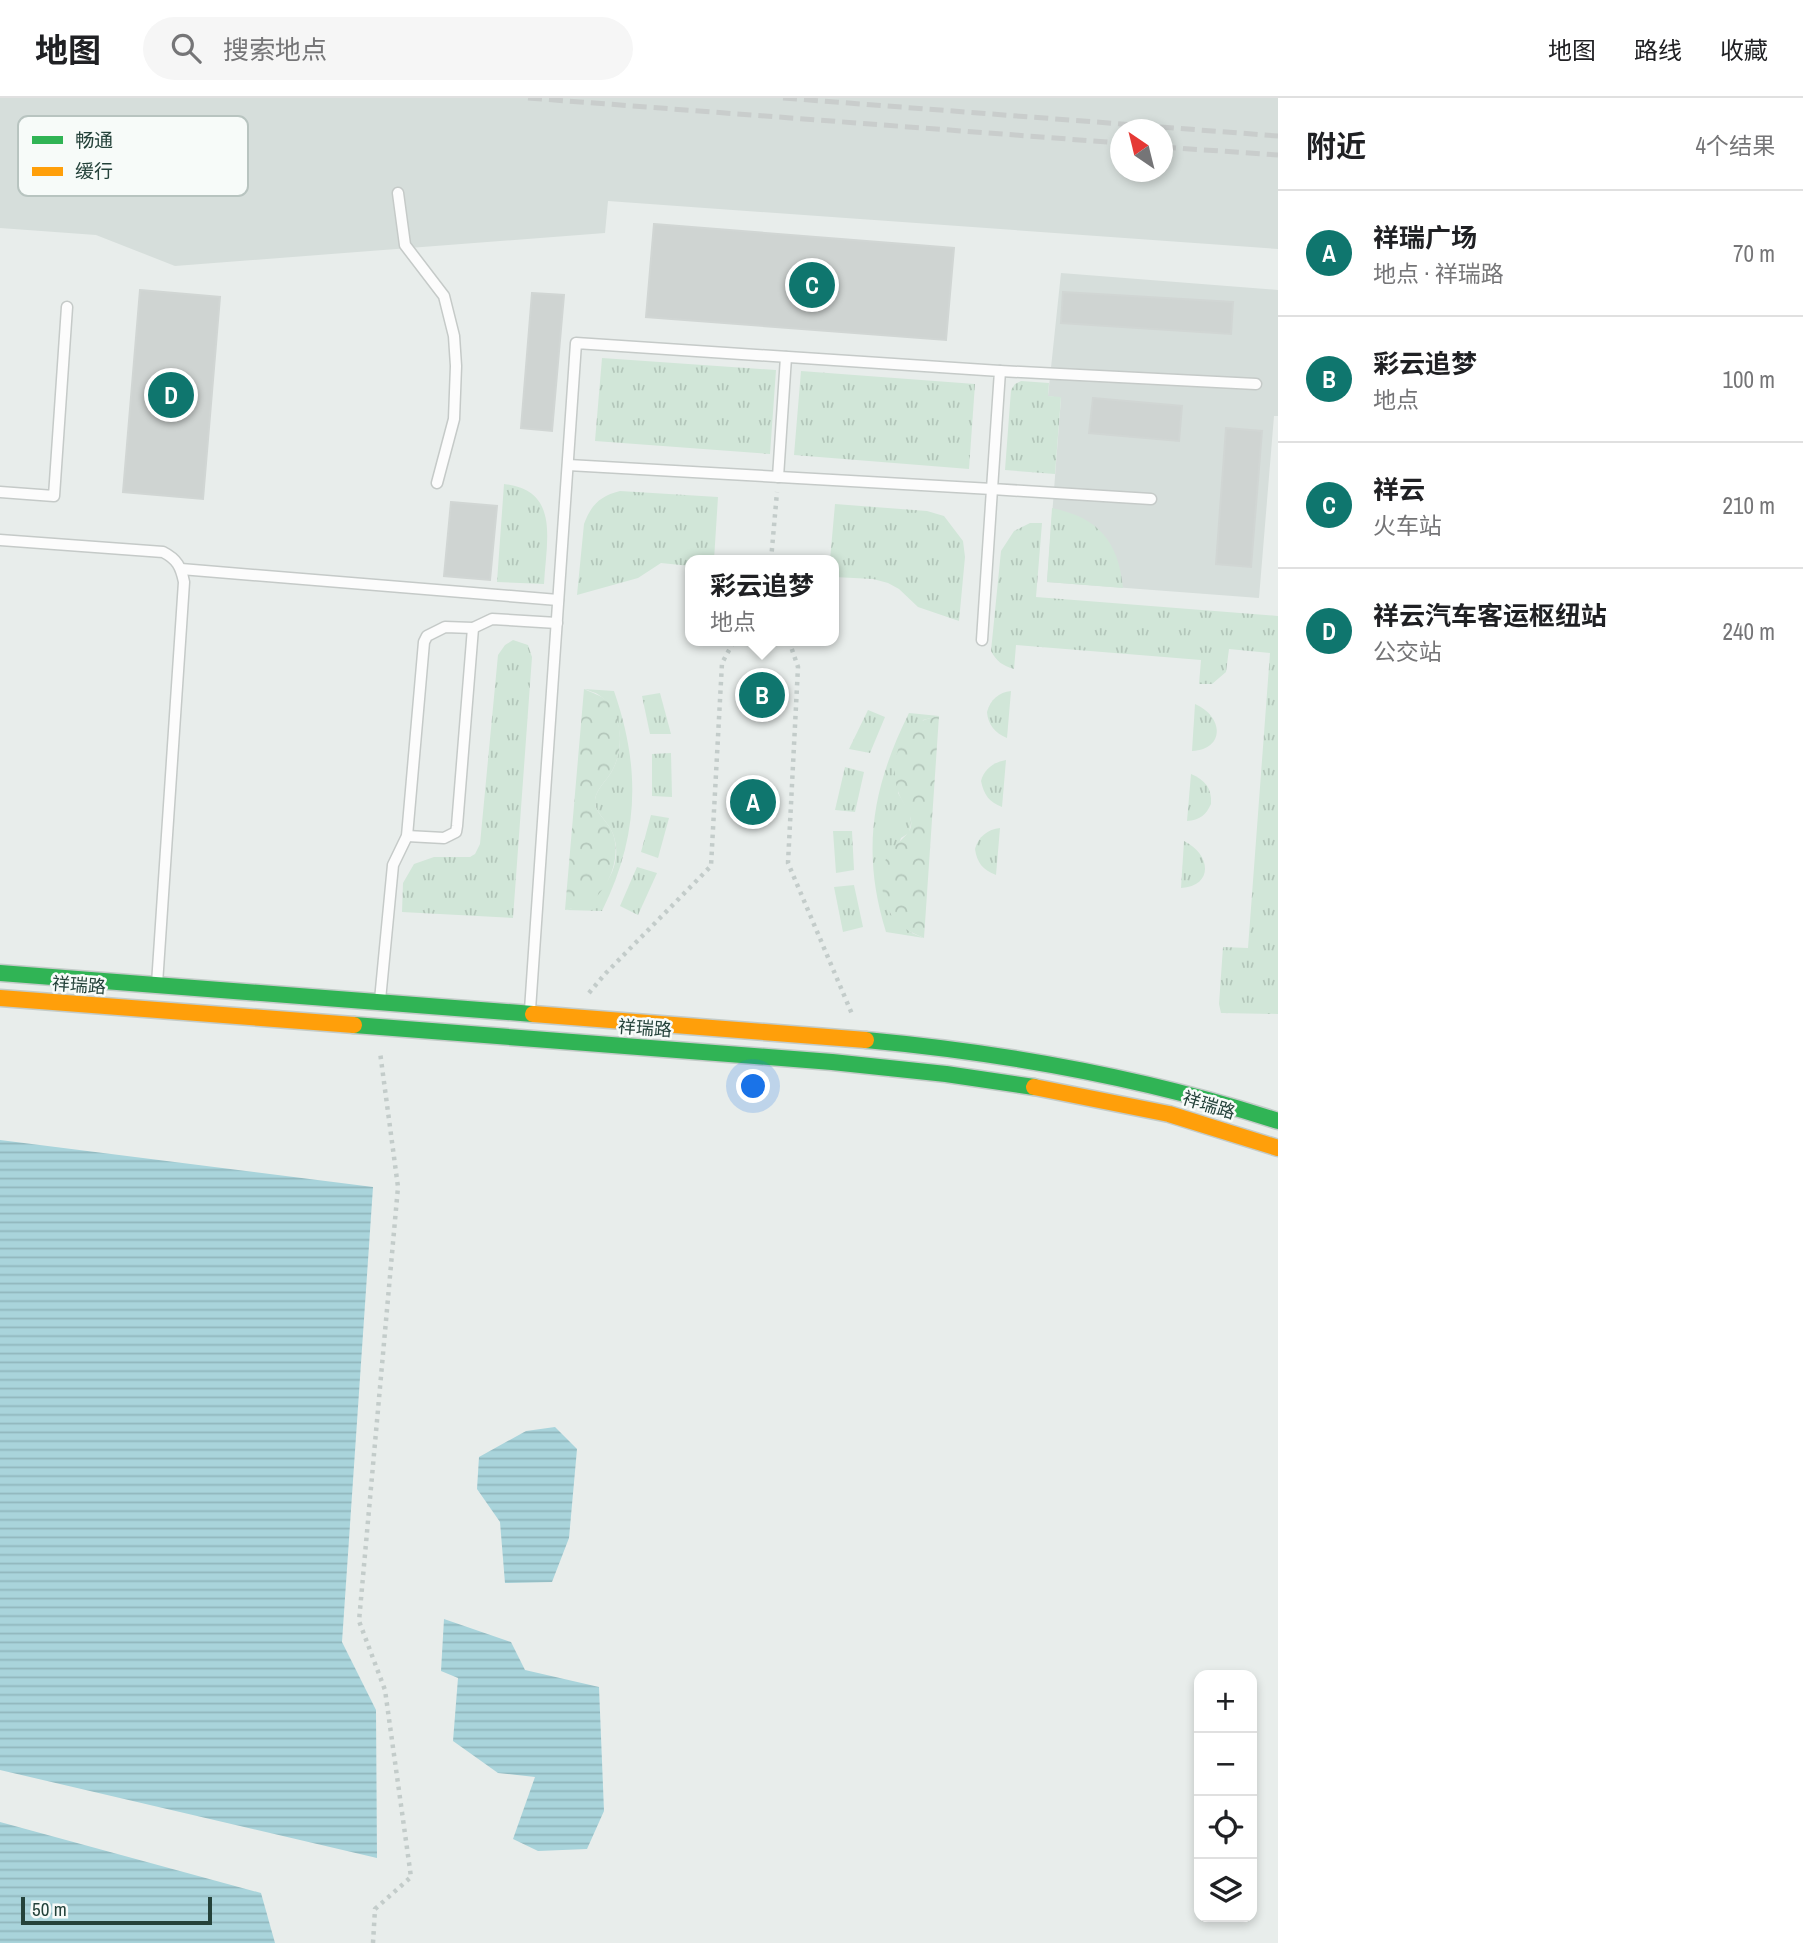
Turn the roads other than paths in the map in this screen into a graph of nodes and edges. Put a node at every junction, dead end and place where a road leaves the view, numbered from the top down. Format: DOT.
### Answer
graph roads {
  1 [pos="398,193"];
  2 [pos="67,307"];
  3 [pos="786,357"];
  4 [pos="1000,371"];
  5 [pos="1256,384"];
  6 [pos="568,465"];
  7 [pos="778,477"];
  8 [pos="437,482"];
  9 [pos="992,489"];
  10 [pos="0,492"];
  11 [pos="1152,499"];
  12 [pos="0,540"];
  13 [pos="181,569"];
  14 [pos="558,600"];
  15 [pos="557,623"];
  16 [pos="473,628"];
  17 [pos="982,640"];
  18 [pos="407,836"];
  19 [pos="0,973"];
  20 [pos="157,985"];
  21 [pos="0,998"];
  22 [pos="380,1002"];
  23 [pos="530,1014"];
  24 [pos="377,1027"];
  25 [pos="529,1039"];
  26 [pos="1278,1121"];
  27 [pos="1278,1148"];
  1 -- 8 [label="lane"];
  2 -- 10 [label="lane"];
  3 -- 4 [label="lane"];
  3 -- 6 [label="lane"];
  3 -- 7 [label="lane"];
  4 -- 5 [label="lane"];
  4 -- 9 [label="lane"];
  6 -- 7 [label="lane"];
  6 -- 14 [label="lane"];
  7 -- 9 [label="lane"];
  9 -- 11 [label="lane"];
  9 -- 17 [label="lane"];
  12 -- 13 [label="lane"];
  13 -- 14 [label="lane"];
  13 -- 20 [label="lane"];
  14 -- 15 [label="lane"];
  15 -- 16 [label="lane"];
  15 -- 23 [label="lane"];
  16 -- 18 [label="lane"];
  16 -- 18 [label="lane"];
  18 -- 22 [label="lane"];
  19 -- 20 [label="main road, 祥瑞路"];
  20 -- 22 [label="main road, 祥瑞路"];
  21 -- 24 [label="main road, 祥瑞路"];
  22 -- 23 [label="main road, 祥瑞路"];
  22 -- 24 [label="lane"];
  23 -- 25 [label="lane"];
  23 -- 26 [label="main road, 祥瑞路"];
  24 -- 25 [label="main road, 祥瑞路"];
  25 -- 27 [label="main road, 祥瑞路"];
}
